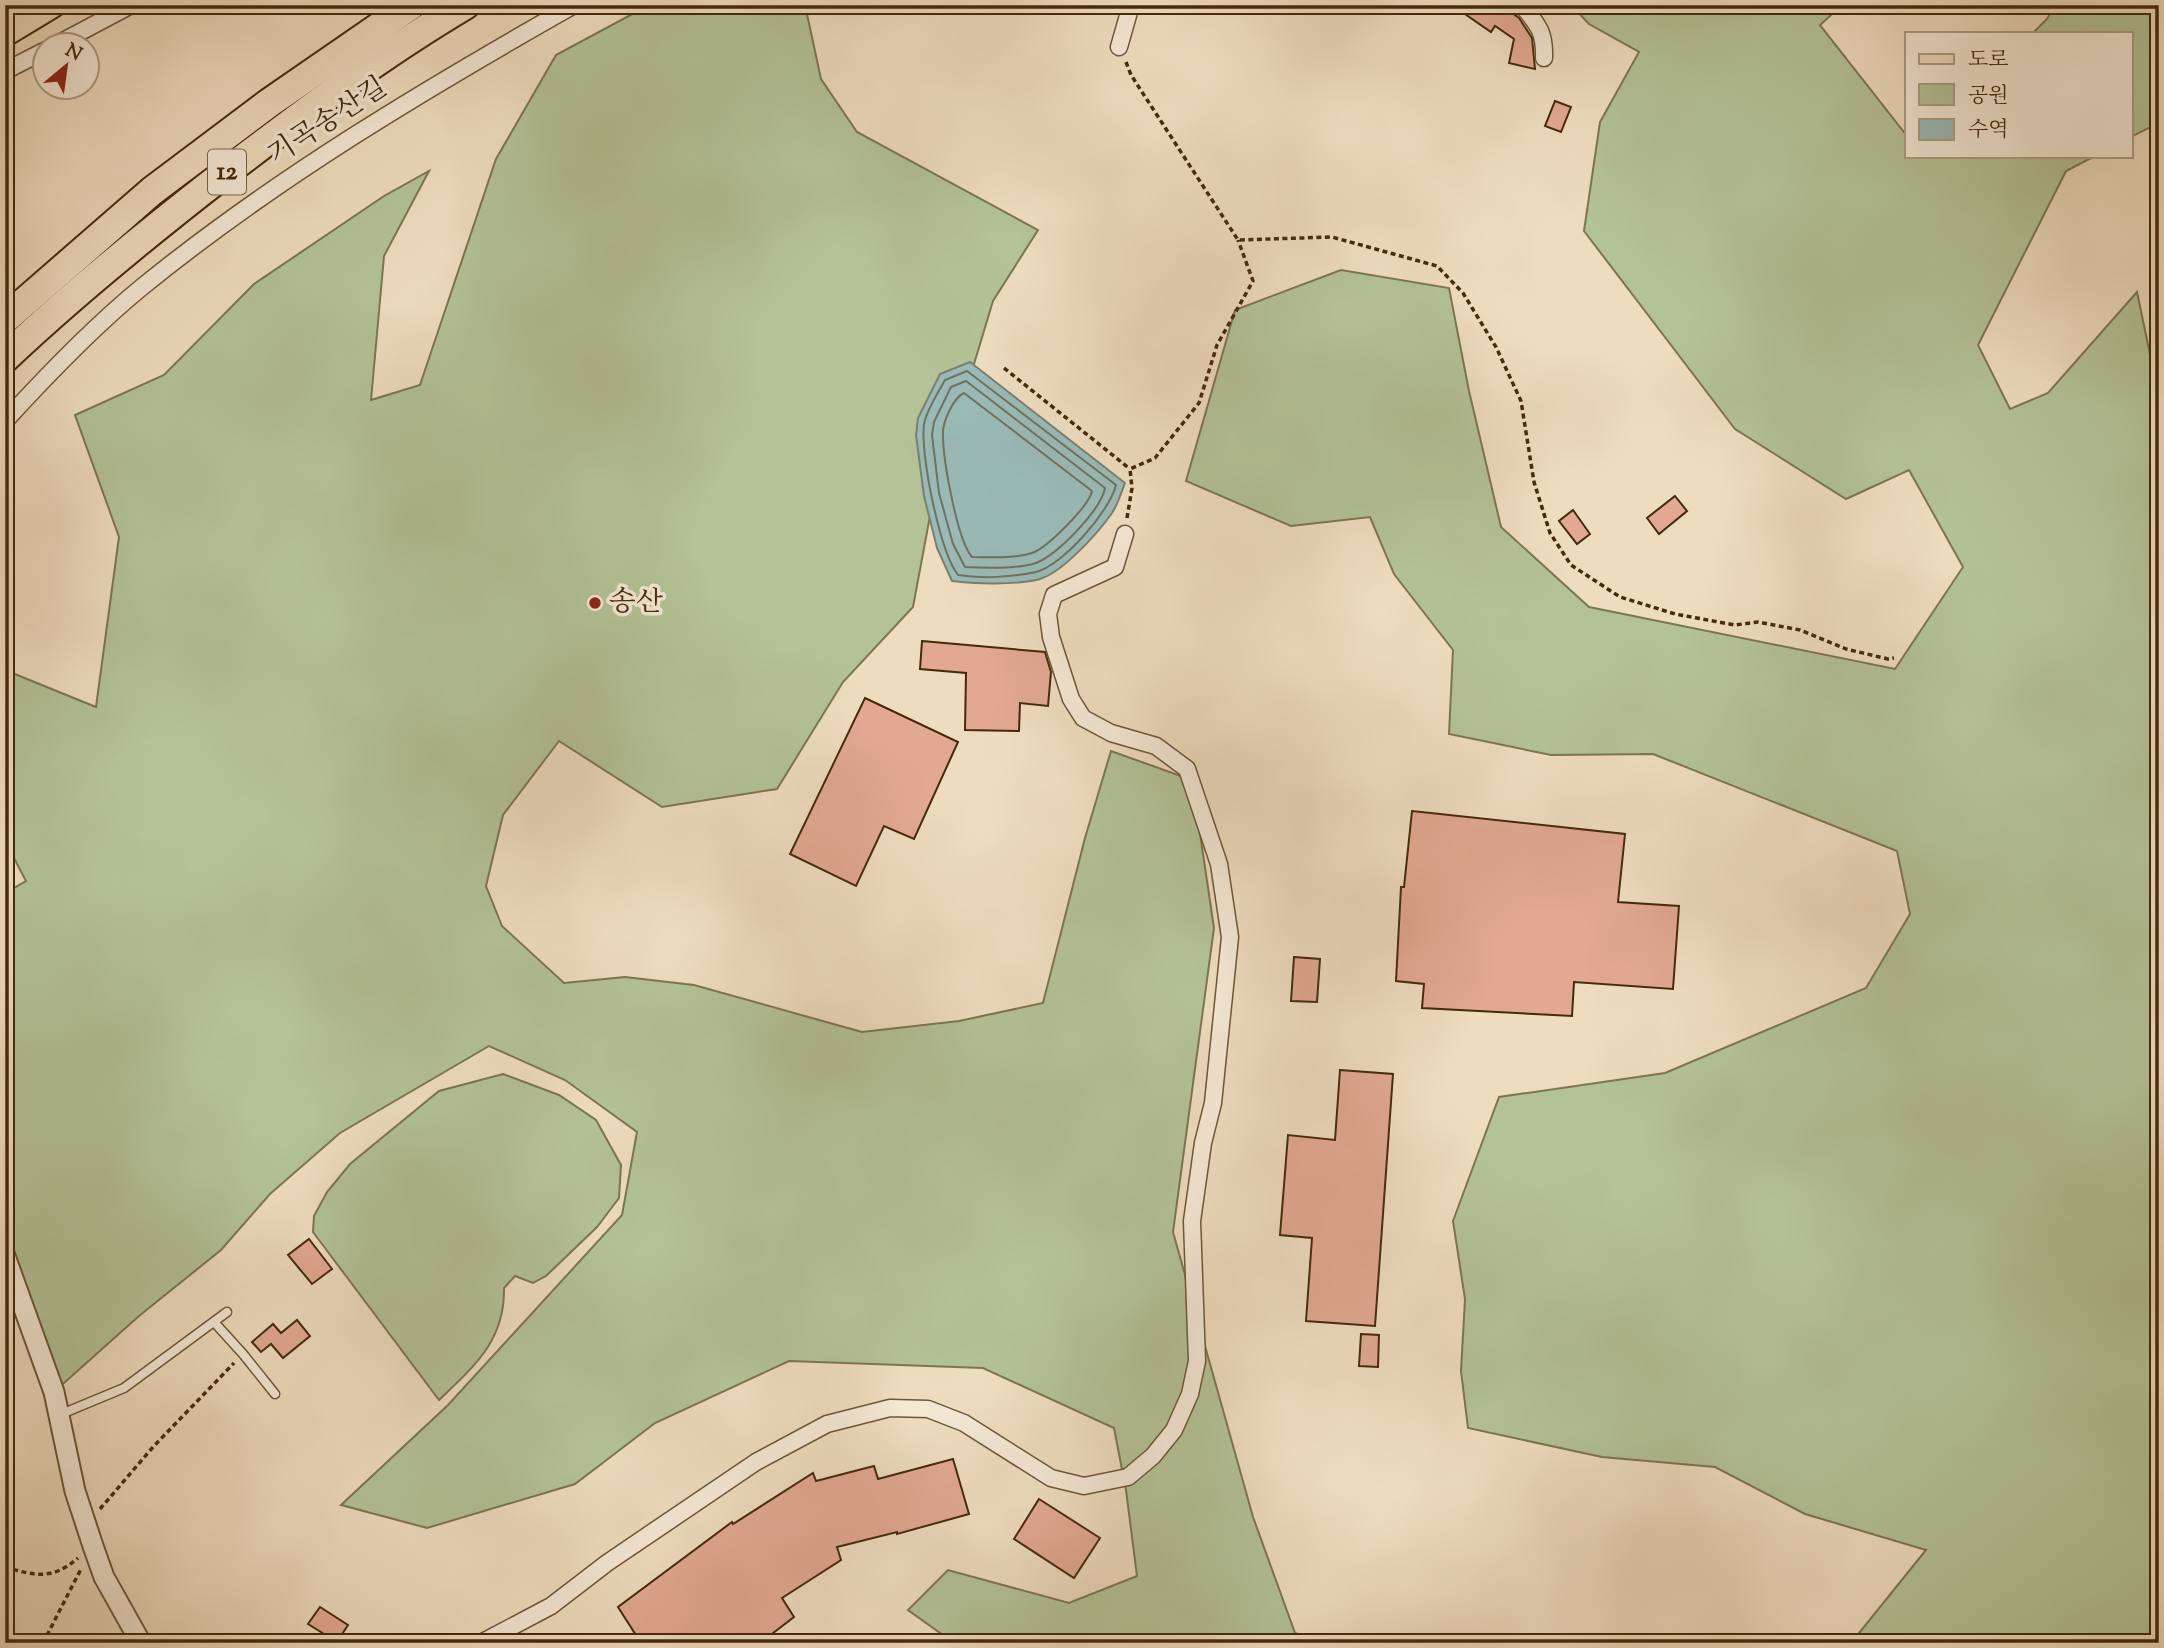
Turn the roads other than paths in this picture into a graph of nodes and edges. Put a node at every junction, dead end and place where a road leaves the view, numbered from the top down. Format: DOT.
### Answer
graph roads {
  1 [pos="53,5"];
  2 [pos="131,5"];
  3 [pos="411,5"];
  4 [pos="464,5"];
  5 [pos="574,5"];
  6 [pos="1131,5"];
  7 [pos="1522,5"];
  8 [pos="80,32"];
  9 [pos="5,34"];
  10 [pos="1119,47"];
  11 [pos="32,57"];
  12 [pos="1544,58"];
  13 [pos="5,71"];
  14 [pos="5,319"];
  15 [pos="5,358"];
  16 [pos="5,421"];
  17 [pos="1125,534"];
  18 [pos="5,1255"];
  19 [pos="228,1312"];
  20 [pos="214,1322"];
  21 [pos="275,1394"];
  22 [pos="59,1415"];
  23 [pos="141,1643"];
  24 [pos="481,1643"];
  1 -- 9 [label="main road"];
  2 -- 8 [label="street"];
  3 -- 14 [label="highway, 12"];
  4 -- 15 [label="highway, 12"];
  5 -- 16 [label="street, 기곡송산길"];
  6 -- 10 [label="street"];
  7 -- 12 [label="street"];
  11 -- 13 [label="street"];
  17 -- 24 [label="street"];
  18 -- 22 [label="street"];
  19 -- 20 [label="lane"];
  20 -- 21 [label="lane"];
  20 -- 22 [label="lane"];
  22 -- 23 [label="street"];
}
